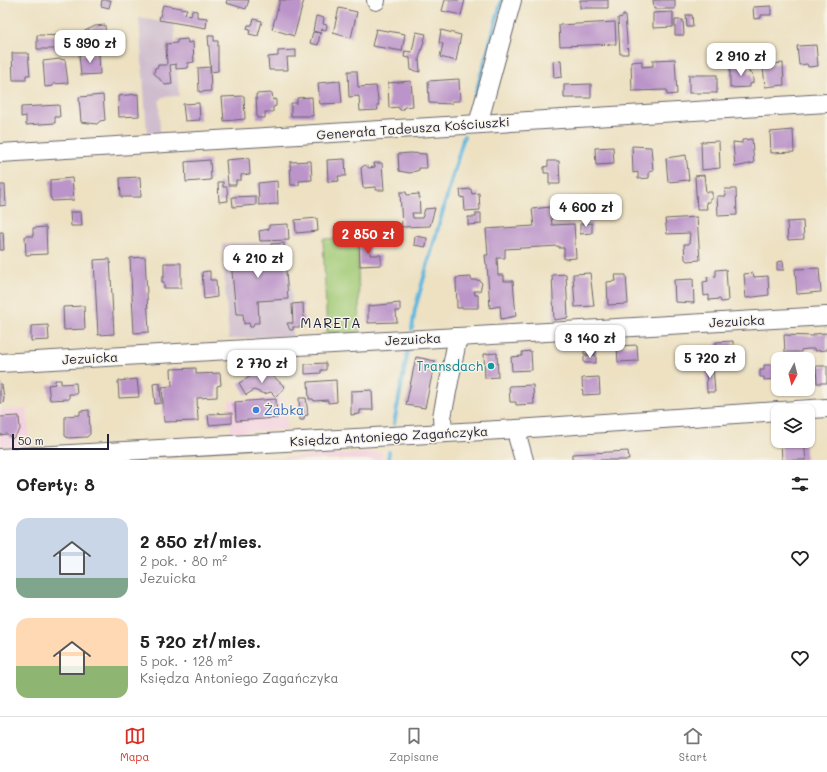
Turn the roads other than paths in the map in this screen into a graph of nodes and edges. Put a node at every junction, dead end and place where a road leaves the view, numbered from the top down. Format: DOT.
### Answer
graph roads {
  1 [pos="512,0"];
  2 [pos="827,103"];
  3 [pos="478,124"];
  4 [pos="0,153"];
  5 [pos="827,316"];
  6 [pos="455,337"];
  7 [pos="0,363"];
  8 [pos="827,408"];
  9 [pos="815,409"];
  10 [pos="771,412"];
  11 [pos="517,428"];
  12 [pos="443,432"];
  13 [pos="147,455"];
  14 [pos="0,458"];
  15 [pos="524,460"];
  1 -- 3 [label="street"];
  2 -- 3 [label="street, Generała Tadeusza Kościuszki"];
  3 -- 4 [label="street, Generała Tadeusza Kościuszki"];
  5 -- 6 [label="street, Jezuicka"];
  6 -- 7 [label="street, Jezuicka"];
  6 -- 12 [label="street"];
  8 -- 9 [label="street, Księdza Antoniego Zagańczyka"];
  10 -- 11 [label="street, Księdza Antoniego Zagańczyka"];
  11 -- 12 [label="street, Księdza Antoniego Zagańczyka"];
  11 -- 15 [label="street"];
  12 -- 13 [label="street, Księdza Antoniego Zagańczyka"];
  13 -- 14 [label="street, Księdza Antoniego Zagańczyka"];
}
